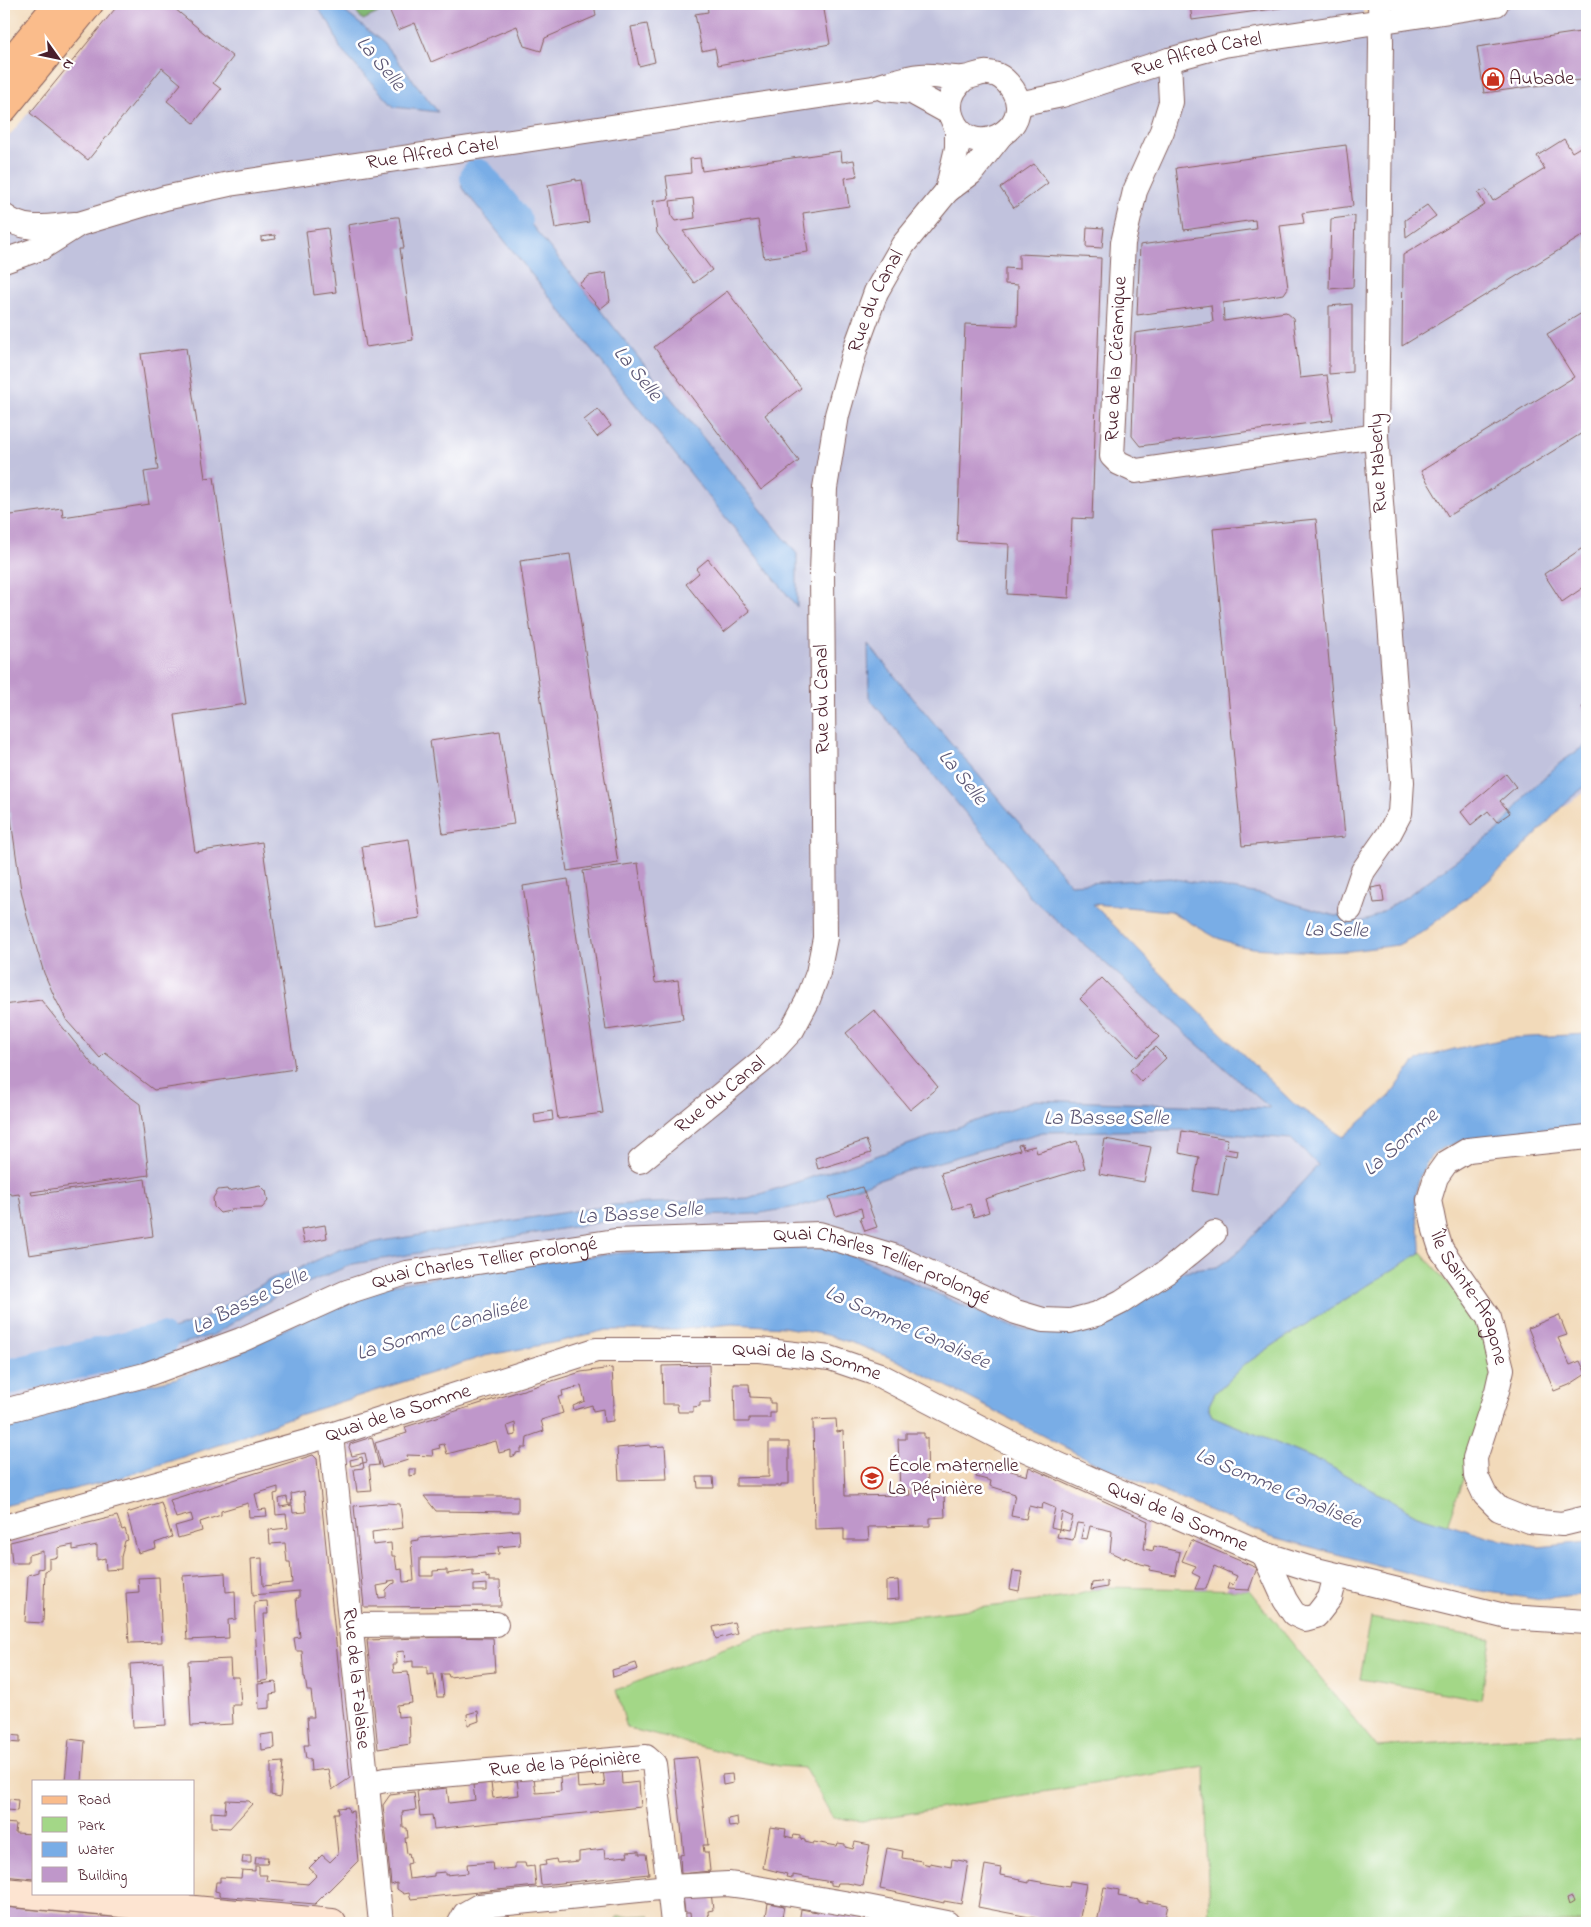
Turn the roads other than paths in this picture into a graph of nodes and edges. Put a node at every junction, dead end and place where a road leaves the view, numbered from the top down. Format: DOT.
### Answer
graph roads {
  1 [pos="58,4"];
  2 [pos="89,4"];
  3 [pos="1496,4"];
  4 [pos="1381,13"];
  5 [pos="1168,60"];
  6 [pos="4,70"];
  7 [pos="965,78"];
  8 [pos="873,88"];
  9 [pos="1018,104"];
  10 [pos="4,108"];
  11 [pos="954,120"];
  12 [pos="1001,136"];
  13 [pos="947,191"];
  14 [pos="4,216"];
  15 [pos="79,224"];
  16 [pos="4,261"];
  17 [pos="1376,436"];
  18 [pos="1350,909"];
  19 [pos="1587,1137"];
  20 [pos="640,1161"];
  21 [pos="1214,1233"];
  22 [pos="4,1411"];
  23 [pos="332,1435"];
  24 [pos="1587,1518"];
  25 [pos="4,1528"];
  26 [pos="1264,1554"];
  27 [pos="1336,1575"];
  28 [pos="1587,1622"];
  29 [pos="496,1624"];
  30 [pos="351,1625"];
  31 [pos="367,1784"];
  32 [pos="668,1887"];
  33 [pos="4,1892"];
  34 [pos="332,1923"];
  35 [pos="381,1923"];
  36 [pos="460,1923"];
  37 [pos="673,1923"];
  38 [pos="947,1923"];
  1 -- 6 [label="main road"];
  2 -- 10 [label="main road"];
  3 -- 4 [label="street, Rue Alfred Catel"];
  4 -- 5 [label="street, Rue Alfred Catel"];
  4 -- 17 [label="street, Rue Maberly"];
  5 -- 9 [label="street, Rue Alfred Catel"];
  5 -- 17 [label="street, Rue de la Céramique"];
  7 -- 8 [label="street, Rue Alfred Catel"];
  7 -- 9 [label="street"];
  7 -- 11 [label="street"];
  8 -- 11 [label="street, Rue Alfred Catel"];
  8 -- 15 [label="street, Rue Alfred Catel"];
  9 -- 12 [label="street"];
  11 -- 12 [label="street"];
  11 -- 13 [label="street, Rue du Canal"];
  12 -- 13 [label="street, Rue du Canal"];
  13 -- 20 [label="street, Rue du Canal"];
  14 -- 15 [label="street"];
  15 -- 16 [label="street, Rue Alfred Catel"];
  17 -- 18 [label="street, Rue Maberly"];
  19 -- 24 [label="street, Île Sainte-Aragone"];
  21 -- 22 [label="street, Quai Charles Tellier prolongé"];
  23 -- 25 [label="street, Quai de la Somme"];
  23 -- 26 [label="street, Quai de la Somme"];
  23 -- 30 [label="street, Rue de la Falaise"];
  26 -- 27 [label="street, Quai de la Somme"];
  26 -- 27 [label="street"];
  27 -- 28 [label="street, Quai de la Somme"];
  29 -- 30 [label="street"];
  30 -- 31 [label="street, Rue de la Falaise"];
  31 -- 32 [label="street, Rue de la Pépinière"];
  31 -- 35 [label="street, Rue de la Falaise"];
  32 -- 36 [label="street"];
  32 -- 37 [label="street, Rue de la Pépinière"];
  32 -- 38 [label="street"];
  33 -- 34 [label="street"];
}
